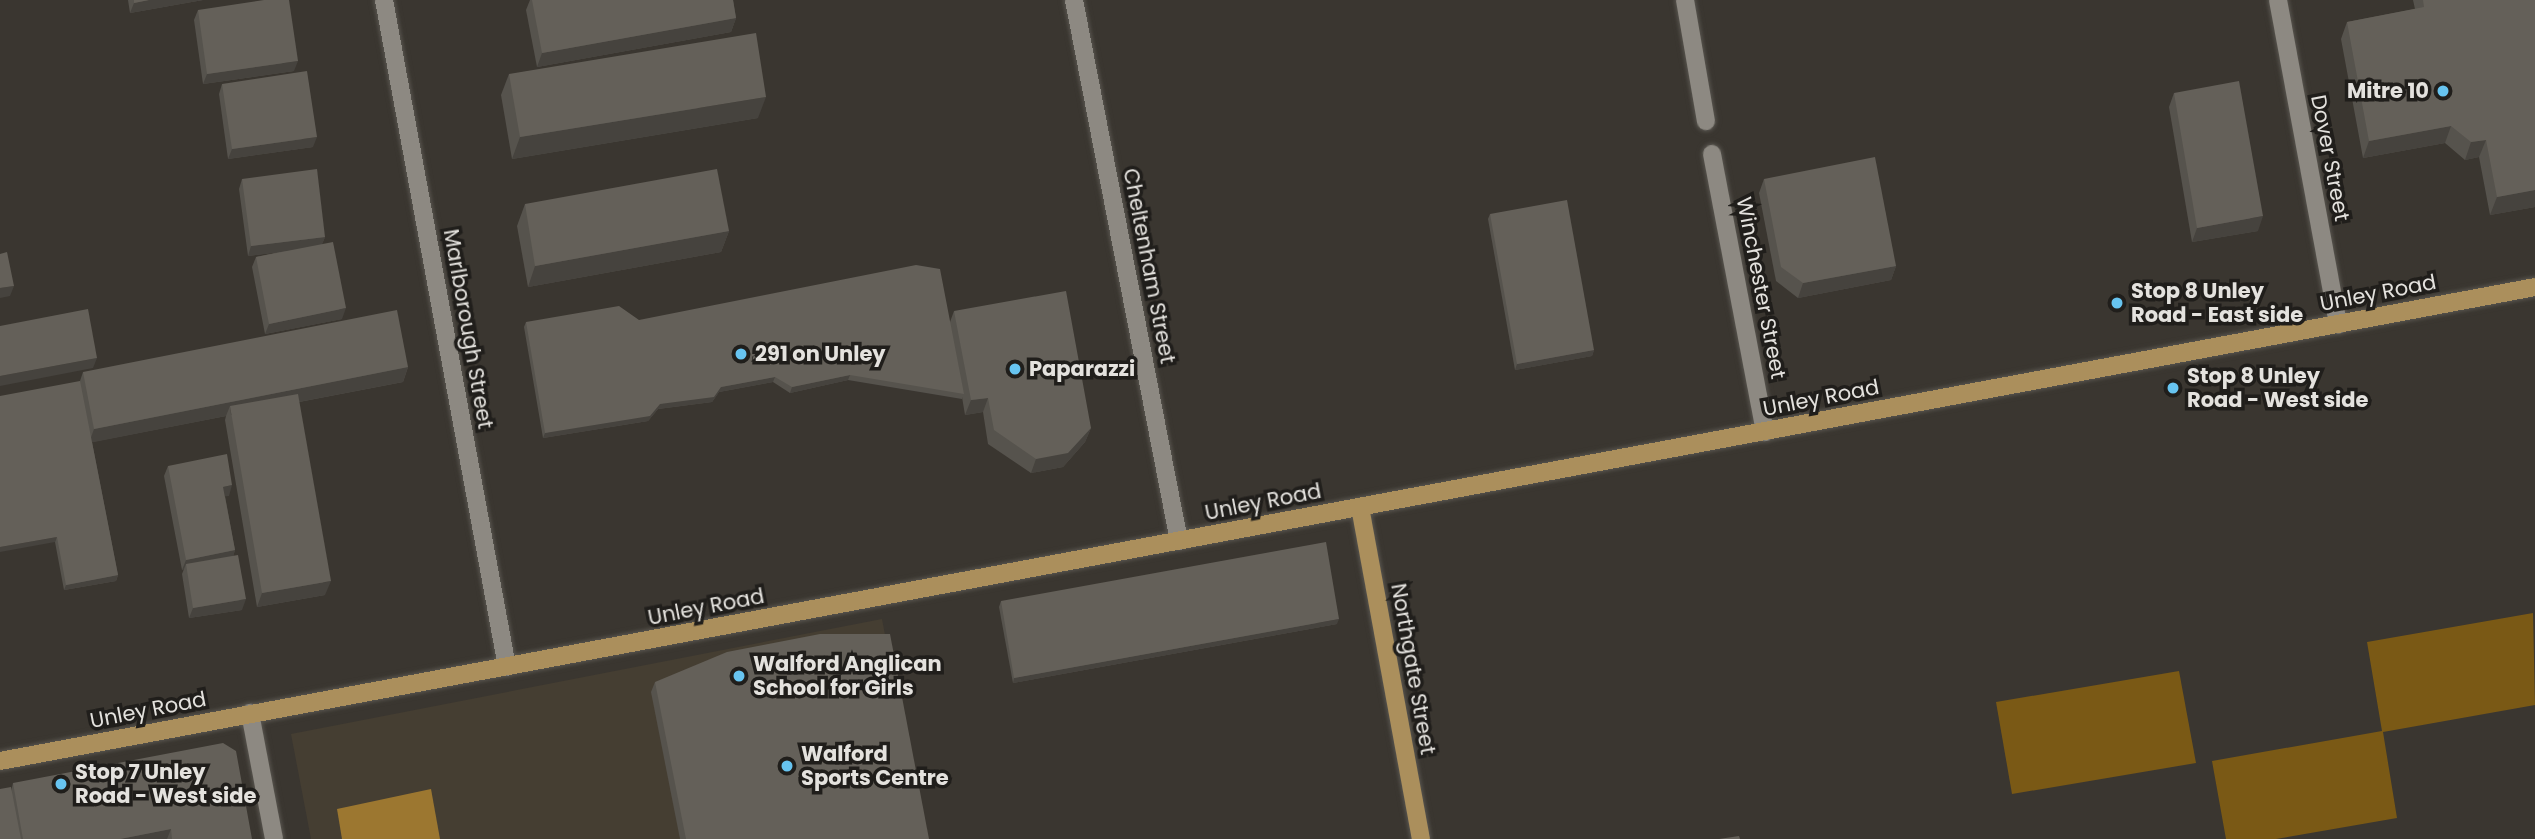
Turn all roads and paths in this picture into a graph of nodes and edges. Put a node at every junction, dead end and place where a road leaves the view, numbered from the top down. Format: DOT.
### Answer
graph roads {
  1 [pos="384,0"];
  2 [pos="1074,0"];
  3 [pos="1685,0"];
  4 [pos="2278,0"];
  5 [pos="1706,121"];
  6 [pos="1712,153"];
  7 [pos="2535,287"];
  8 [pos="2338,324"];
  9 [pos="1765,432"];
  10 [pos="1360,507"];
  11 [pos="1179,541"];
  12 [pos="507,667"];
  13 [pos="250,713"];
  14 [pos="0,761"];
  15 [pos="274,839"];
  16 [pos="1421,839"];
  1 -- 12 [label="street, Marlborough Street"];
  2 -- 11 [label="street, Cheltenham Street"];
  3 -- 5 [label="street"];
  4 -- 8 [label="street, Dover Street"];
  6 -- 9 [label="street, Winchester Street"];
  7 -- 8 [label="main road, Unley Road"];
  8 -- 9 [label="main road, Unley Road"];
  9 -- 10 [label="main road, Unley Road"];
  10 -- 11 [label="main road, Unley Road"];
  10 -- 16 [label="main road, Northgate Street"];
  11 -- 12 [label="main road, Unley Road"];
  12 -- 13 [label="main road, Unley Road"];
  13 -- 14 [label="main road, Unley Road"];
  13 -- 15 [label="street"];
}
